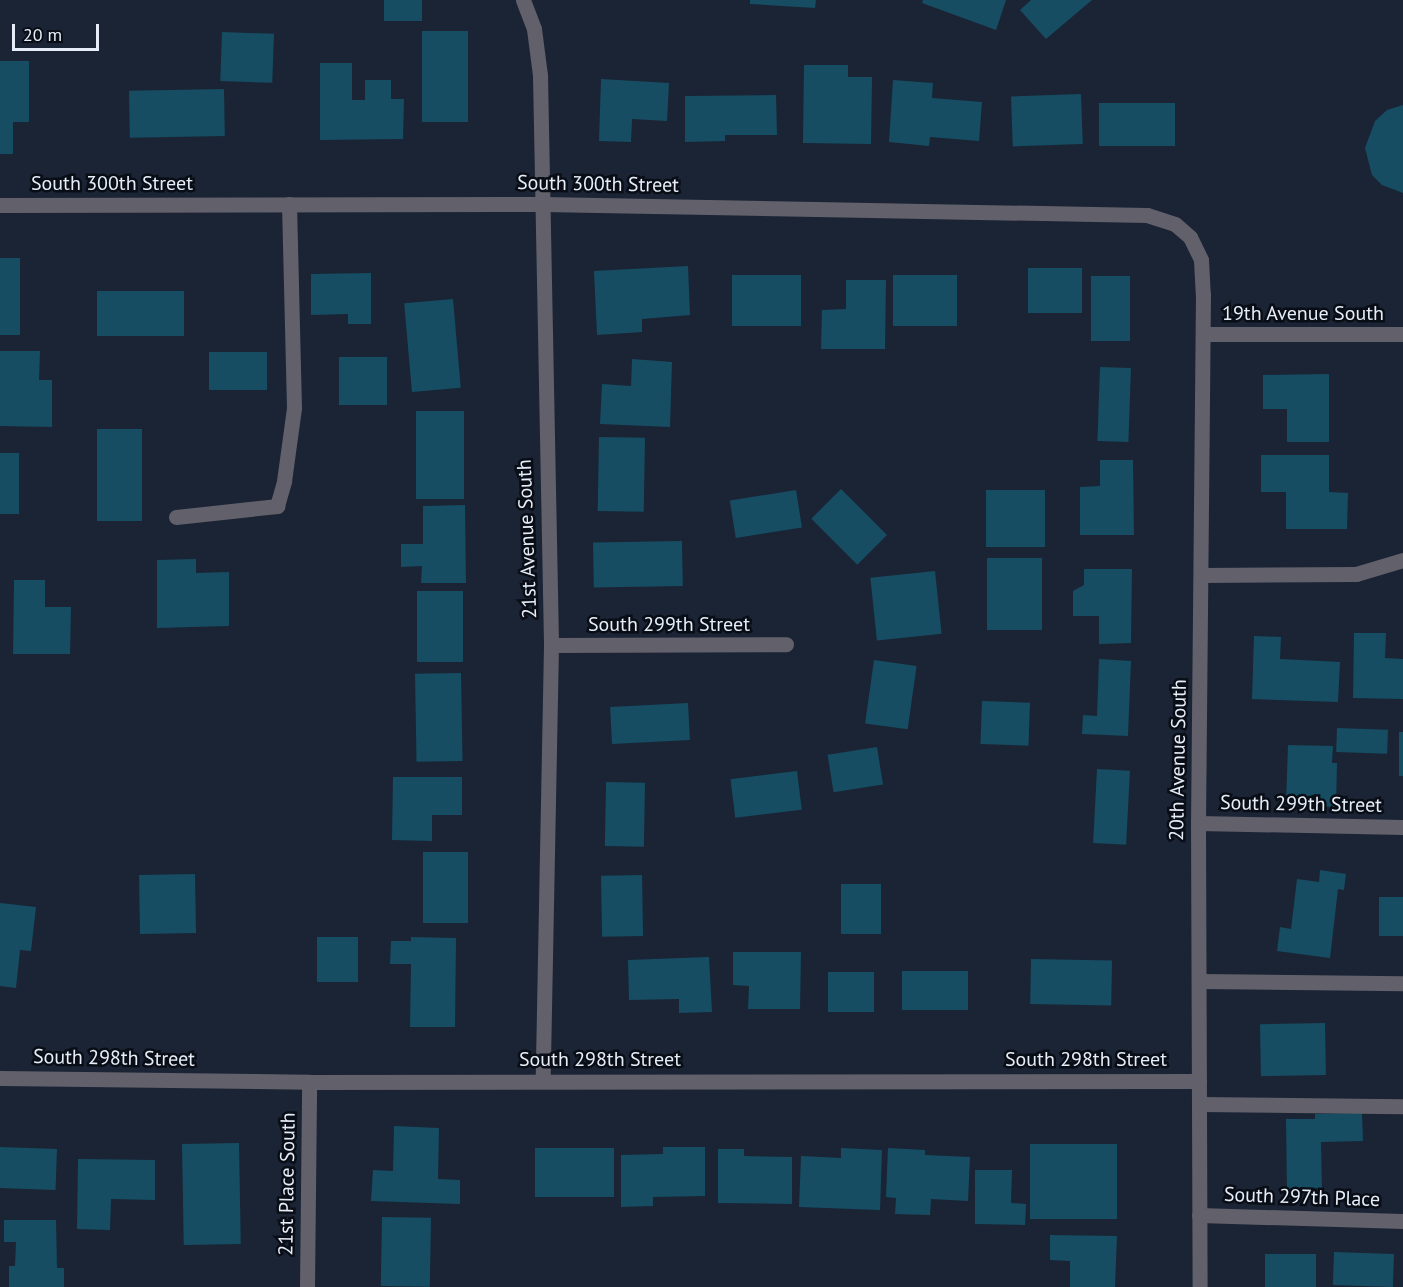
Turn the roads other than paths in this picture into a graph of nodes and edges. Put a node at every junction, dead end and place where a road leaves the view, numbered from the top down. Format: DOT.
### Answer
graph roads {
  1 [pos="523,0"];
  2 [pos="289,204"];
  3 [pos="542,204"];
  4 [pos="0,205"];
  5 [pos="1190,237"];
  6 [pos="1203,334"];
  7 [pos="1403,334"];
  8 [pos="176,517"];
  9 [pos="1403,560"];
  10 [pos="1202,575"];
  11 [pos="786,644"];
  12 [pos="551,645"];
  13 [pos="1198,823"];
  14 [pos="1403,827"];
  15 [pos="1199,981"];
  16 [pos="1403,983"];
  17 [pos="0,1078"];
  18 [pos="543,1080"];
  19 [pos="1199,1081"];
  20 [pos="309,1082"];
  21 [pos="1199,1104"];
  22 [pos="1403,1106"];
  23 [pos="1199,1215"];
  24 [pos="1403,1221"];
  25 [pos="307,1287"];
  26 [pos="1200,1287"];
  1 -- 3 [label="street, 21st Avenue South"];
  2 -- 3 [label="street, South 300th Street"];
  2 -- 4 [label="street, South 300th Street"];
  2 -- 8 [label="street"];
  3 -- 5 [label="street, South 300th Street"];
  3 -- 12 [label="street, 21st Avenue South"];
  5 -- 6 [label="street, 20th Avenue South"];
  6 -- 7 [label="street, 19th Avenue South"];
  6 -- 10 [label="street, 20th Avenue South"];
  9 -- 10 [label="street"];
  10 -- 13 [label="street, 20th Avenue South"];
  11 -- 12 [label="street, South 299th Street"];
  12 -- 18 [label="street, 21st Avenue South"];
  13 -- 14 [label="street, South 299th Street"];
  13 -- 15 [label="street, 20th Avenue South"];
  15 -- 16 [label="street"];
  15 -- 19 [label="street, 20th Avenue South"];
  17 -- 20 [label="street, South 298th Street"];
  18 -- 19 [label="street, South 298th Street"];
  18 -- 20 [label="street, South 298th Street"];
  19 -- 21 [label="street, 20th Avenue South"];
  20 -- 25 [label="street, 21st Place South"];
  21 -- 22 [label="street"];
  21 -- 23 [label="street, 20th Avenue South"];
  23 -- 24 [label="street, South 297th Place"];
  23 -- 26 [label="street, 20th Avenue South"];
}
